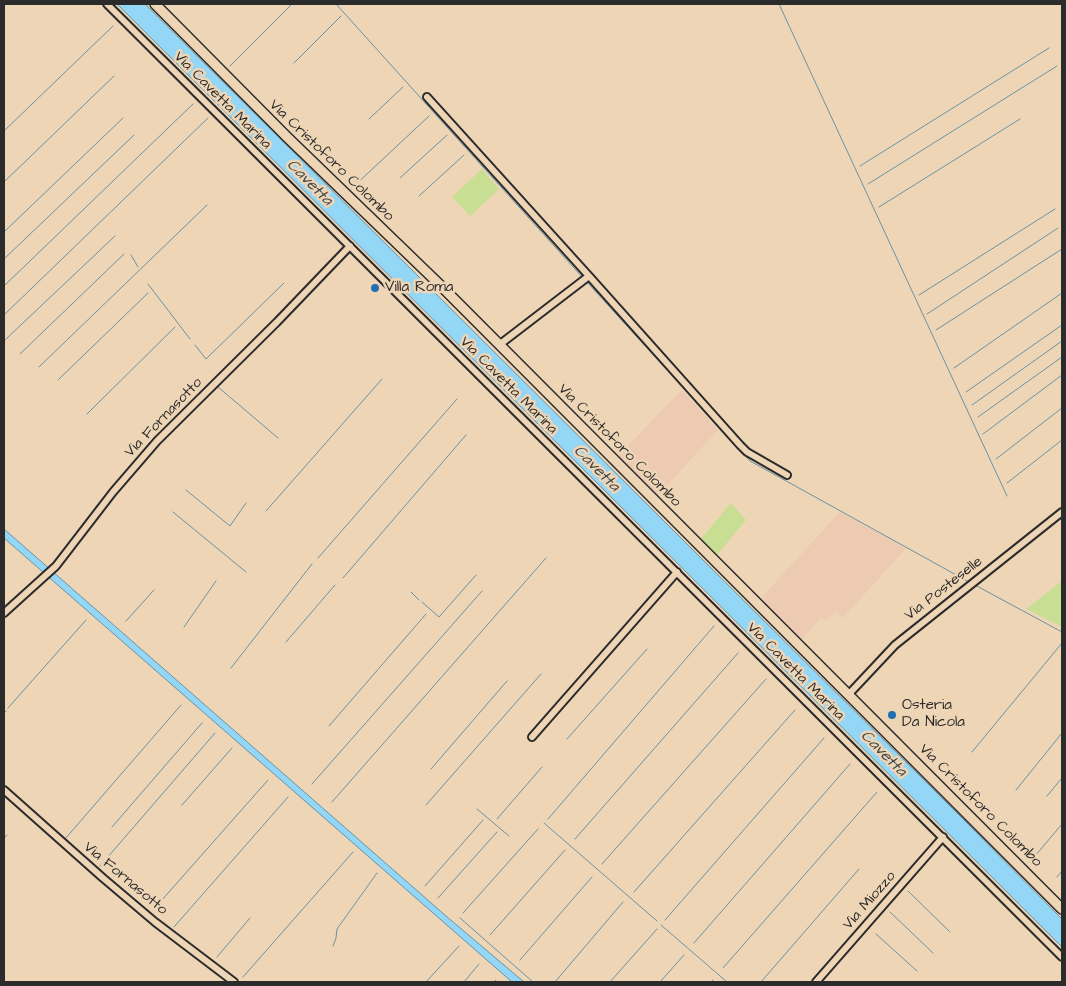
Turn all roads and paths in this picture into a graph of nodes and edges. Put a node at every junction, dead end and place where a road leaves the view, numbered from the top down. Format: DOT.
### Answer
graph roads {
  1 [pos="106,4"];
  2 [pos="155,4"];
  3 [pos="427,97"];
  4 [pos="350,246"];
  5 [pos="586,279"];
  6 [pos="499,345"];
  7 [pos="787,475"];
  8 [pos="1062,512"];
  9 [pos="677,572"];
  10 [pos="4,613"];
  11 [pos="849,694"];
  12 [pos="532,737"];
  13 [pos="4,790"];
  14 [pos="942,837"];
  15 [pos="1062,909"];
  16 [pos="1062,957"];
  17 [pos="234,982"];
  18 [pos="816,982"];
  1 -- 4 [label="street, Via Cavetta Marina"];
  2 -- 6 [label="street, Via Cristoforo Colombo"];
  3 -- 5 [label="street"];
  4 -- 9 [label="street, Via Cavetta Marina"];
  4 -- 10 [label="street, Via Fornasotto"];
  5 -- 6 [label="street"];
  5 -- 7 [label="street"];
  6 -- 11 [label="street, Via Cristoforo Colombo"];
  8 -- 11 [label="street, Via Posteselle"];
  9 -- 12 [label="street"];
  9 -- 14 [label="street, Via Cavetta Marina"];
  11 -- 15 [label="street, Via Cristoforo Colombo"];
  13 -- 17 [label="street, Via Fornasotto"];
  14 -- 16 [label="street, Via Cavetta Marina"];
  14 -- 18 [label="street, Via Miozzo"];
}
